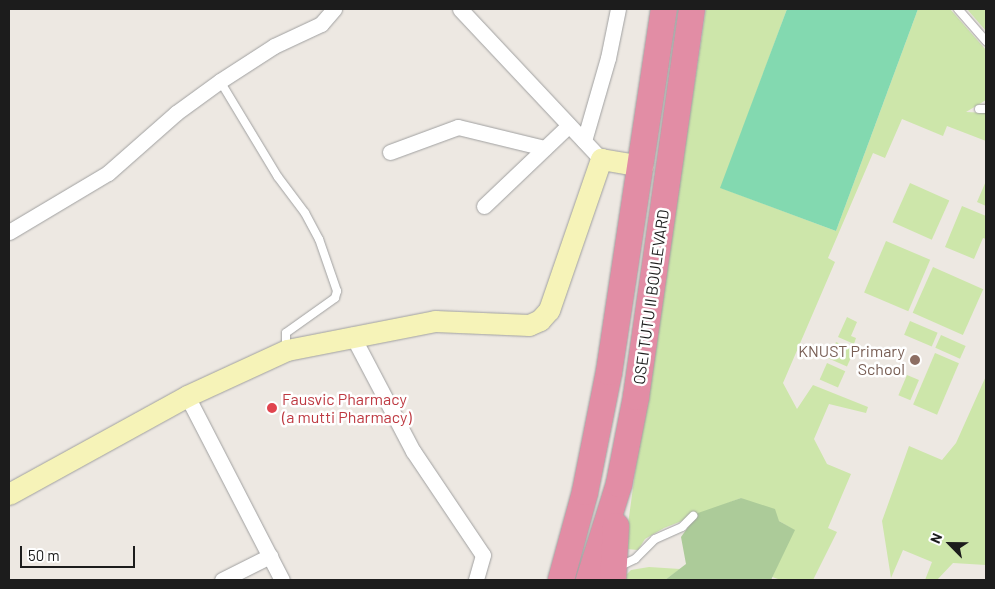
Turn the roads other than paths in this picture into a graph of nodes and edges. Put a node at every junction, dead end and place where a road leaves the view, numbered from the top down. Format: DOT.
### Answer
graph roads {
  1 [pos="334,9"];
  2 [pos="460,9"];
  3 [pos="618,9"];
  4 [pos="664,9"];
  5 [pos="692,9"];
  6 [pos="958,9"];
  7 [pos="986,41"];
  8 [pos="220,81"];
  9 [pos="569,125"];
  10 [pos="584,141"];
  11 [pos="545,148"];
  12 [pos="390,152"];
  13 [pos="601,159"];
  14 [pos="642,166"];
  15 [pos="484,206"];
  16 [pos="9,232"];
  17 [pos="352,335"];
  18 [pos="287,350"];
  19 [pos="187,396"];
  20 [pos="619,484"];
  21 [pos="9,494"];
  22 [pos="693,516"];
  23 [pos="270,556"];
  24 [pos="614,574"];
  25 [pos="222,580"];
  26 [pos="282,580"];
  27 [pos="476,580"];
  28 [pos="561,580"];
  29 [pos="589,580"];
  1 -- 8 [label="street"];
  2 -- 9 [label="street"];
  3 -- 10 [label="street"];
  4 -- 14 [label="highway, OSEI TUTU II BOULEVARD"];
  5 -- 20 [label="highway, OSEI TUTU II BOULEVARD"];
  6 -- 7 [label="lane"];
  8 -- 16 [label="street"];
  8 -- 18 [label="lane"];
  9 -- 10 [label="street"];
  9 -- 11 [label="street"];
  10 -- 13 [label="street"];
  11 -- 12 [label="street"];
  11 -- 15 [label="street"];
  13 -- 14 [label="street"];
  13 -- 17 [label="street"];
  14 -- 28 [label="highway, OSEI TUTU II BOULEVARD"];
  17 -- 18 [label="street"];
  17 -- 27 [label="street"];
  18 -- 19 [label="street"];
  19 -- 21 [label="street"];
  19 -- 23 [label="street"];
  20 -- 24 [label="highway"];
  20 -- 29 [label="highway, OSEI TUTU II BOULEVARD"];
  22 -- 24 [label="lane"];
  23 -- 25 [label="street"];
  23 -- 26 [label="street"];
}
